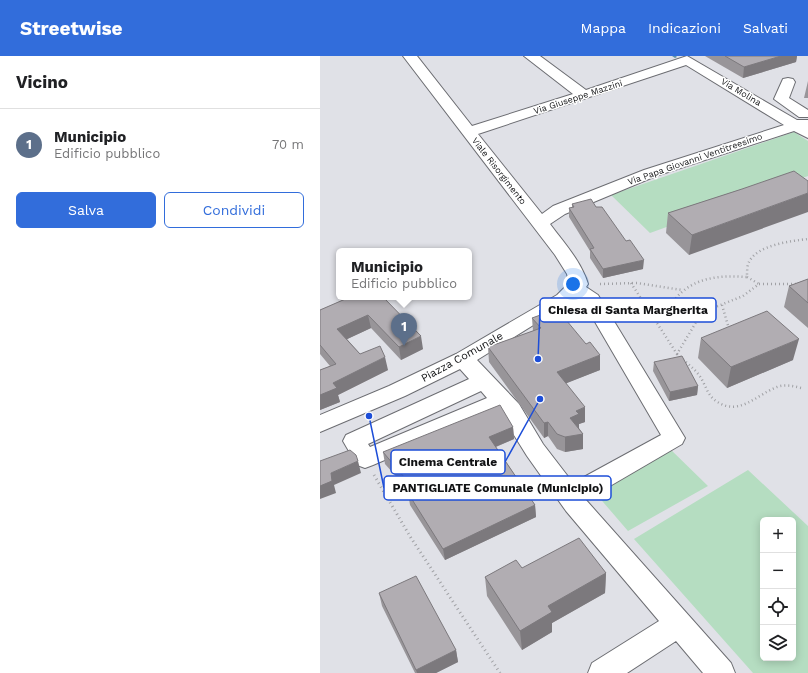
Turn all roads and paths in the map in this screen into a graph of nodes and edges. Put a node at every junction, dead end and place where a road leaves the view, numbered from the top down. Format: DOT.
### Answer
graph roads {
  1 [pos="410,56"];
  2 [pos="531,56"];
  3 [pos="686,60"];
  4 [pos="788,82"];
  5 [pos="584,95"];
  6 [pos="805,124"];
  7 [pos="468,132"];
  8 [pos="540,223"];
  9 [pos="808,239"];
  10 [pos="747,277"];
  11 [pos="630,283"];
  12 [pos="808,283"];
  13 [pos="759,284"];
  14 [pos="576,289"];
  15 [pos="682,290"];
  16 [pos="722,305"];
  17 [pos="708,310"];
  18 [pos="730,331"];
  19 [pos="677,354"];
  20 [pos="463,359"];
  21 [pos="484,380"];
  22 [pos="801,388"];
  23 [pos="493,404"];
  24 [pos="343,415"];
  25 [pos="320,424"];
  26 [pos="354,451"];
  27 [pos="570,497"];
  28 [pos="678,624"];
  29 [pos="500,673"];
  30 [pos="602,673"];
  31 [pos="721,673"];
  1 -- 7 [label="street, Viale Risorgimento"];
  2 -- 5 [label="street"];
  3 -- 5 [label="street, Via Giuseppe Mazzini"];
  3 -- 6 [label="street, Via Molina"];
  4 -- 6 [label="street"];
  5 -- 7 [label="street, Via Giuseppe Mazzini"];
  6 -- 8 [label="street, Via Papa Giovanni Ventitreesimo"];
  7 -- 8 [label="street, Viale Risorgimento"];
  8 -- 14 [label="street, Viale Risorgimento"];
  9 -- 10 [label="path"];
  10 -- 13 [label="path"];
  10 -- 15 [label="path"];
  11 -- 14 [label="path"];
  11 -- 15 [label="path"];
  11 -- 19 [label="path"];
  12 -- 13 [label="path"];
  13 -- 16 [label="path"];
  14 -- 20 [label="street, Piazza Comunale"];
  14 -- 27 [label="street"];
  15 -- 17 [label="path"];
  16 -- 17 [label="path"];
  16 -- 18 [label="path"];
  17 -- 19 [label="path"];
  19 -- 22 [label="path"];
  20 -- 21 [label="street"];
  20 -- 24 [label="street, Piazza Comunale"];
  21 -- 23 [label="street"];
  21 -- 26 [label="street"];
  23 -- 26 [label="street"];
  23 -- 27 [label="street"];
  24 -- 25 [label="street, Piazza Comunale"];
  24 -- 26 [label="street"];
  26 -- 29 [label="path"];
  27 -- 28 [label="street"];
  28 -- 30 [label="street"];
  28 -- 31 [label="street"];
}
